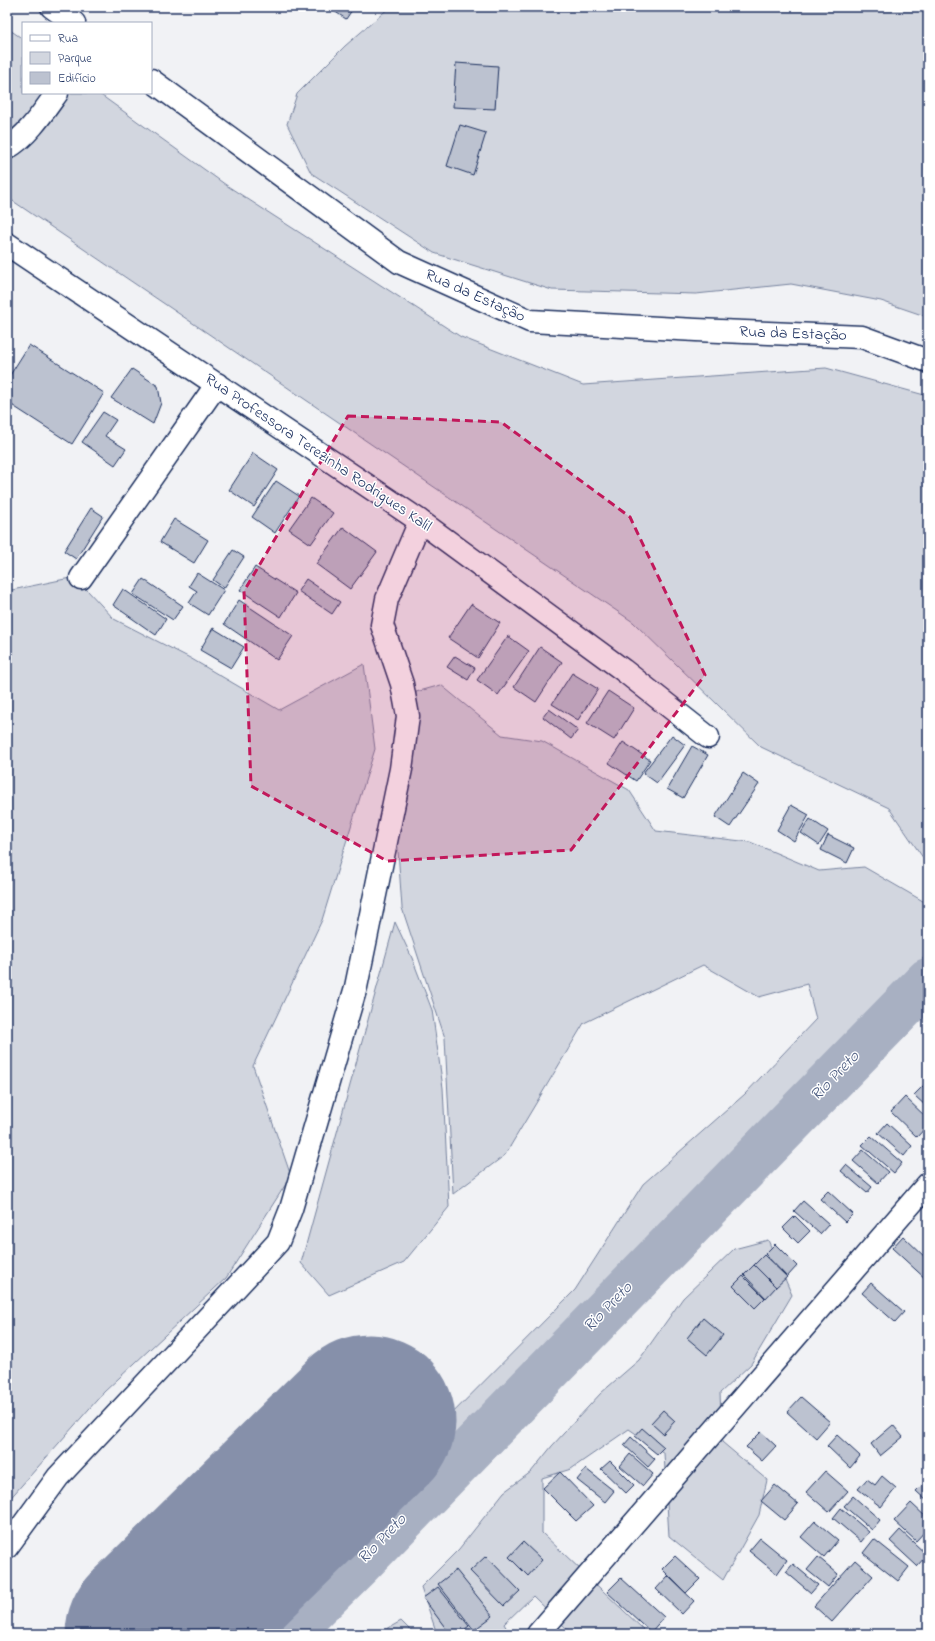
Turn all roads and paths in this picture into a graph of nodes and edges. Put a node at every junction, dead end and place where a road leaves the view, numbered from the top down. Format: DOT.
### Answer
graph roads {
  1 [pos="152,81"];
  2 [pos="57,94"];
  3 [pos="11,146"];
  4 [pos="7,166"];
  5 [pos="7,244"];
  6 [pos="928,360"];
  7 [pos="217,384"];
  8 [pos="420,521"];
  9 [pos="81,578"];
  10 [pos="708,737"];
  11 [pos="928,1184"];
  12 [pos="7,1547"];
  13 [pos="538,1634"];
  1 -- 6 [label="street, Rua da Estação"];
  2 -- 3 [label="street"];
  3 -- 4 [label="street"];
  5 -- 7 [label="street, Rua Professora Terezinha Rodrigues Kalil"];
  7 -- 8 [label="street, Rua Professora Terezinha Rodrigues Kalil"];
  7 -- 9 [label="street"];
  8 -- 10 [label="street, Rua Professora Terezinha Rodrigues Kalil"];
  8 -- 12 [label="street"];
  11 -- 13 [label="street"];
}
